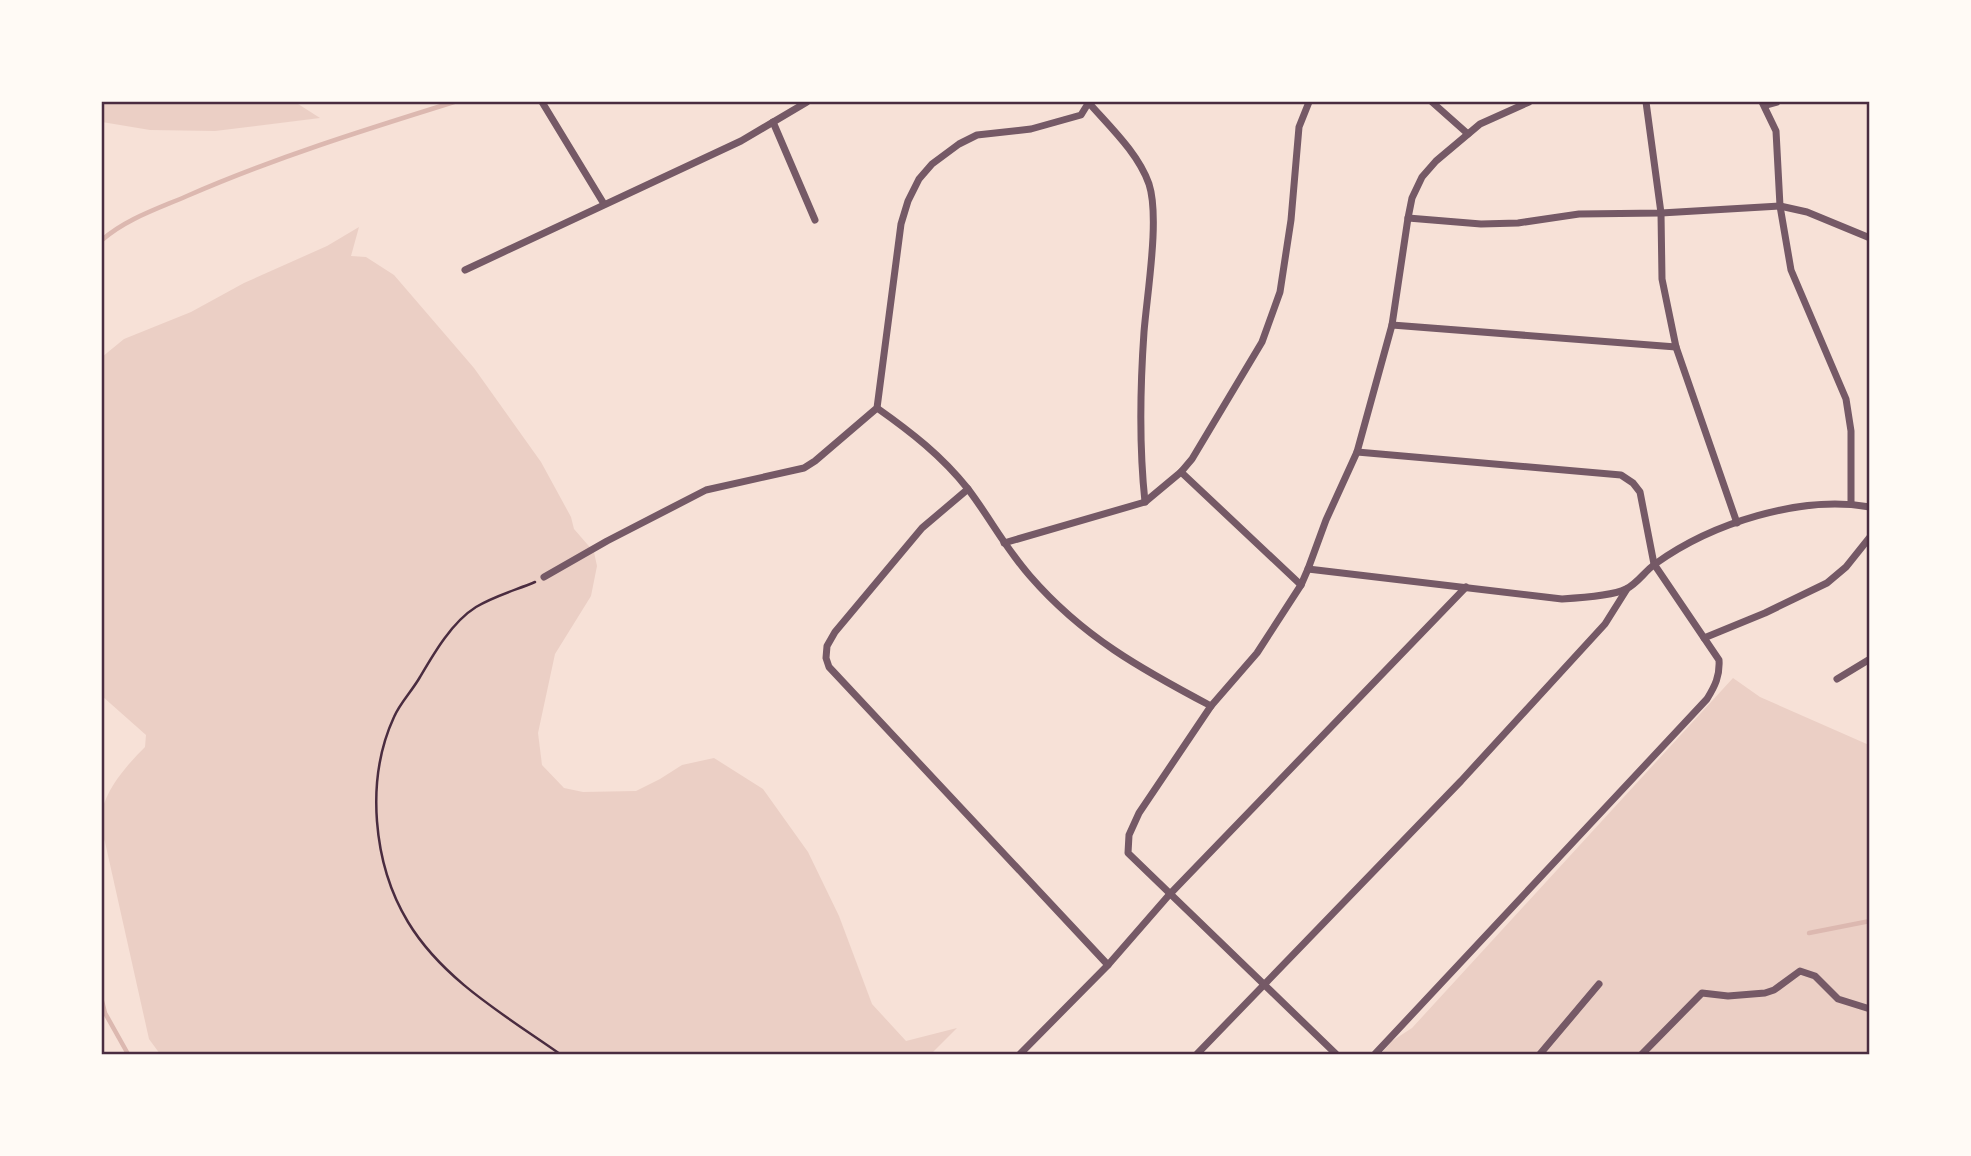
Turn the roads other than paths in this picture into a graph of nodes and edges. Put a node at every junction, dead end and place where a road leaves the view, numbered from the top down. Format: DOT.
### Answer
graph roads {
  1 [pos="542,102"];
  2 [pos="807,102"];
  3 [pos="1089,102"];
  4 [pos="1309,102"];
  5 [pos="1432,102"];
  6 [pos="1529,102"];
  7 [pos="1646,102"];
  8 [pos="1777,102"];
  9 [pos="1764,104"];
  10 [pos="773,122"];
  11 [pos="1468,134"];
  12 [pos="604,204"];
  13 [pos="1780,206"];
  14 [pos="1661,213"];
  15 [pos="1408,218"];
  16 [pos="815,220"];
  17 [pos="1870,238"];
  18 [pos="465,270"];
  19 [pos="1392,325"];
  20 [pos="1676,347"];
  21 [pos="877,408"];
  22 [pos="1357,452"];
  23 [pos="1181,472"];
  24 [pos="968,489"];
  25 [pos="1144,502"];
  26 [pos="1851,504"];
  27 [pos="1870,508"];
  28 [pos="1737,523"];
  29 [pos="1870,537"];
  30 [pos="1004,543"];
  31 [pos="1654,564"];
  32 [pos="1308,569"];
  33 [pos="544,578"];
  34 [pos="1301,585"];
  35 [pos="1466,587"];
  36 [pos="1627,589"];
  37 [pos="1704,638"];
  38 [pos="1870,659"];
  39 [pos="1837,679"];
  40 [pos="1211,706"];
  41 [pos="1169,895"];
  42 [pos="1108,965"];
  43 [pos="1599,984"];
  44 [pos="1266,985"];
  45 [pos="1870,1009"];
  46 [pos="1020,1055"];
  47 [pos="1197,1055"];
  48 [pos="1336,1055"];
  49 [pos="1375,1055"];
  50 [pos="1540,1055"];
  51 [pos="1642,1055"];
  1 -- 12 [label="street"];
  2 -- 10 [label="street"];
  3 -- 21 [label="street"];
  3 -- 25 [label="street"];
  4 -- 23 [label="street"];
  5 -- 11 [label="street"];
  6 -- 11 [label="street"];
  7 -- 14 [label="street"];
  8 -- 9 [label="street"];
  9 -- 13 [label="street"];
  10 -- 12 [label="street"];
  10 -- 16 [label="street"];
  11 -- 15 [label="street"];
  12 -- 18 [label="street"];
  13 -- 14 [label="street"];
  13 -- 17 [label="street"];
  13 -- 26 [label="street"];
  14 -- 15 [label="street"];
  14 -- 20 [label="street"];
  15 -- 19 [label="street"];
  19 -- 20 [label="street"];
  19 -- 22 [label="street"];
  20 -- 28 [label="street"];
  21 -- 24 [label="street"];
  21 -- 33 [label="street"];
  22 -- 31 [label="street"];
  22 -- 32 [label="street"];
  23 -- 25 [label="street"];
  23 -- 34 [label="street"];
  24 -- 30 [label="street"];
  24 -- 42 [label="street"];
  25 -- 30 [label="street"];
  26 -- 27 [label="street"];
  26 -- 28 [label="street"];
  28 -- 31 [label="street"];
  29 -- 37 [label="street"];
  30 -- 40 [label="street"];
  31 -- 36 [label="street"];
  31 -- 37 [label="street"];
  32 -- 34 [label="street"];
  32 -- 35 [label="street"];
  34 -- 40 [label="street"];
  35 -- 36 [label="street"];
  35 -- 41 [label="street"];
  36 -- 44 [label="street"];
  37 -- 49 [label="street"];
  38 -- 39 [label="street"];
  40 -- 41 [label="street"];
  41 -- 42 [label="street"];
  41 -- 44 [label="street"];
  42 -- 46 [label="street"];
  43 -- 50 [label="street"];
  44 -- 47 [label="street"];
  44 -- 48 [label="street"];
  45 -- 51 [label="street"];
}
